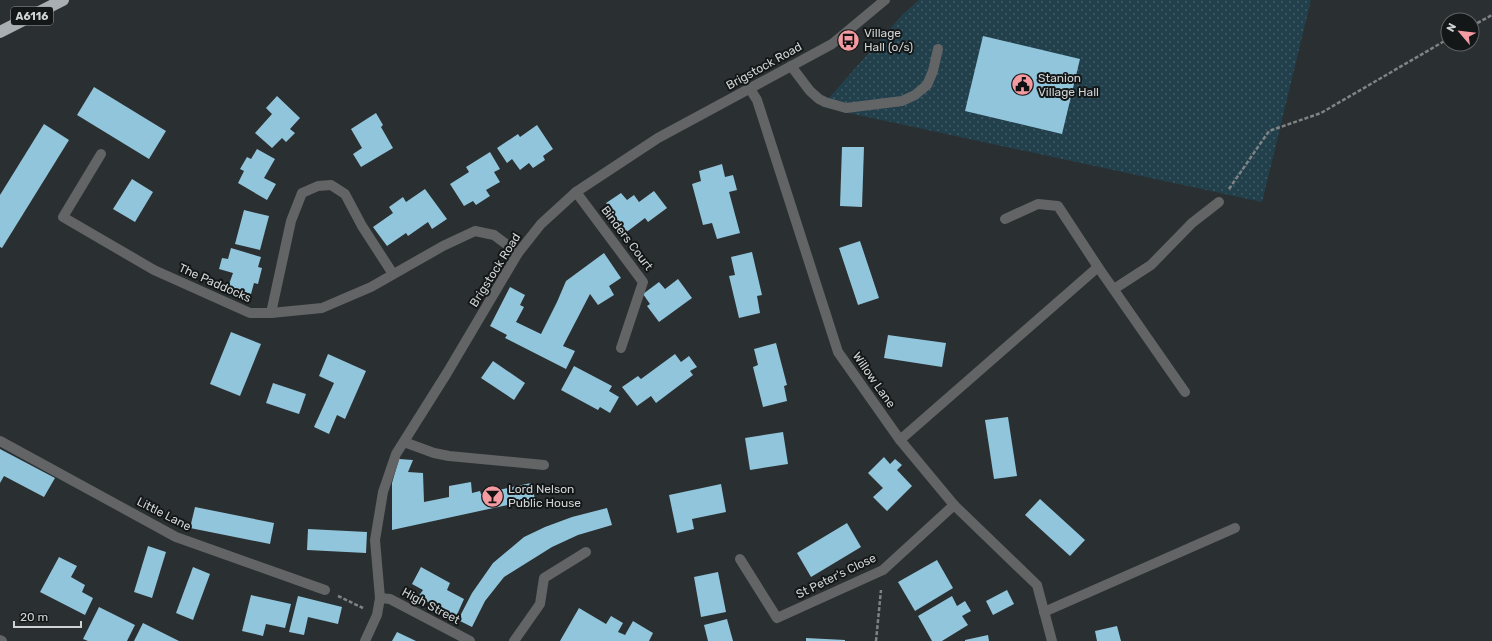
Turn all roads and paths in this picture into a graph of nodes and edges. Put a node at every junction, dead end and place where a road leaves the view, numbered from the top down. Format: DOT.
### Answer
graph roads {
  1 [pos="63,0"];
  2 [pos="885,0"];
  3 [pos="1492,15"];
  4 [pos="1480,22"];
  5 [pos="0,32"];
  6 [pos="1440,44"];
  7 [pos="938,49"];
  8 [pos="791,66"];
  9 [pos="750,89"];
  10 [pos="101,154"];
  11 [pos="576,192"];
  12 [pos="1220,202"];
  13 [pos="1005,219"];
  14 [pos="518,253"];
  15 [pos="1098,266"];
  16 [pos="393,274"];
  17 [pos="1114,289"];
  18 [pos="271,313"];
  19 [pos="621,348"];
  20 [pos="1185,392"];
  21 [pos="900,440"];
  22 [pos="0,441"];
  23 [pos="404,442"];
  24 [pos="544,465"];
  25 [pos="954,505"];
  26 [pos="1235,528"];
  27 [pos="586,552"];
  28 [pos="740,560"];
  29 [pos="882,570"];
  30 [pos="325,590"];
  31 [pos="380,598"];
  32 [pos="1044,612"];
  33 [pos="377,615"];
  34 [pos="365,641"];
  35 [pos="470,641"];
  36 [pos="514,641"];
  37 [pos="876,641"];
  38 [pos="1052,641"];
  1 -- 5 [label="highway, A6116"];
  2 -- 8 [label="street, Brigstock Road"];
  3 -- 4 [label="path"];
  6 -- 12 [label="path"];
  7 -- 8 [label="street"];
  8 -- 9 [label="street, Brigstock Road"];
  9 -- 11 [label="street, Brigstock Road"];
  9 -- 21 [label="street, Willow Lane"];
  10 -- 18 [label="street, The Paddocks"];
  11 -- 14 [label="street, Brigstock Road"];
  11 -- 19 [label="street, Binders Court"];
  12 -- 17 [label="street"];
  13 -- 15 [label="street"];
  14 -- 16 [label="street, The Paddocks"];
  14 -- 23 [label="street, Brigstock Road"];
  15 -- 17 [label="street"];
  15 -- 21 [label="street"];
  16 -- 18 [label="street, The Paddocks"];
  16 -- 18 [label="street"];
  17 -- 20 [label="street"];
  21 -- 25 [label="street, Willow Lane"];
  22 -- 30 [label="street, Little Lane"];
  23 -- 24 [label="street"];
  23 -- 31 [label="street, Brigstock Road"];
  25 -- 29 [label="street, St Peter's Close"];
  25 -- 32 [label="street, Willow Lane"];
  26 -- 32 [label="street"];
  27 -- 36 [label="street"];
  28 -- 29 [label="street, St Peter's Close"];
  29 -- 37 [label="path"];
  30 -- 33 [label="path"];
  31 -- 33 [label="street, Brigstock Road"];
  31 -- 35 [label="street, High Street"];
  32 -- 38 [label="street, Willow Lane"];
  33 -- 34 [label="street, Brigstock Road"];
}
